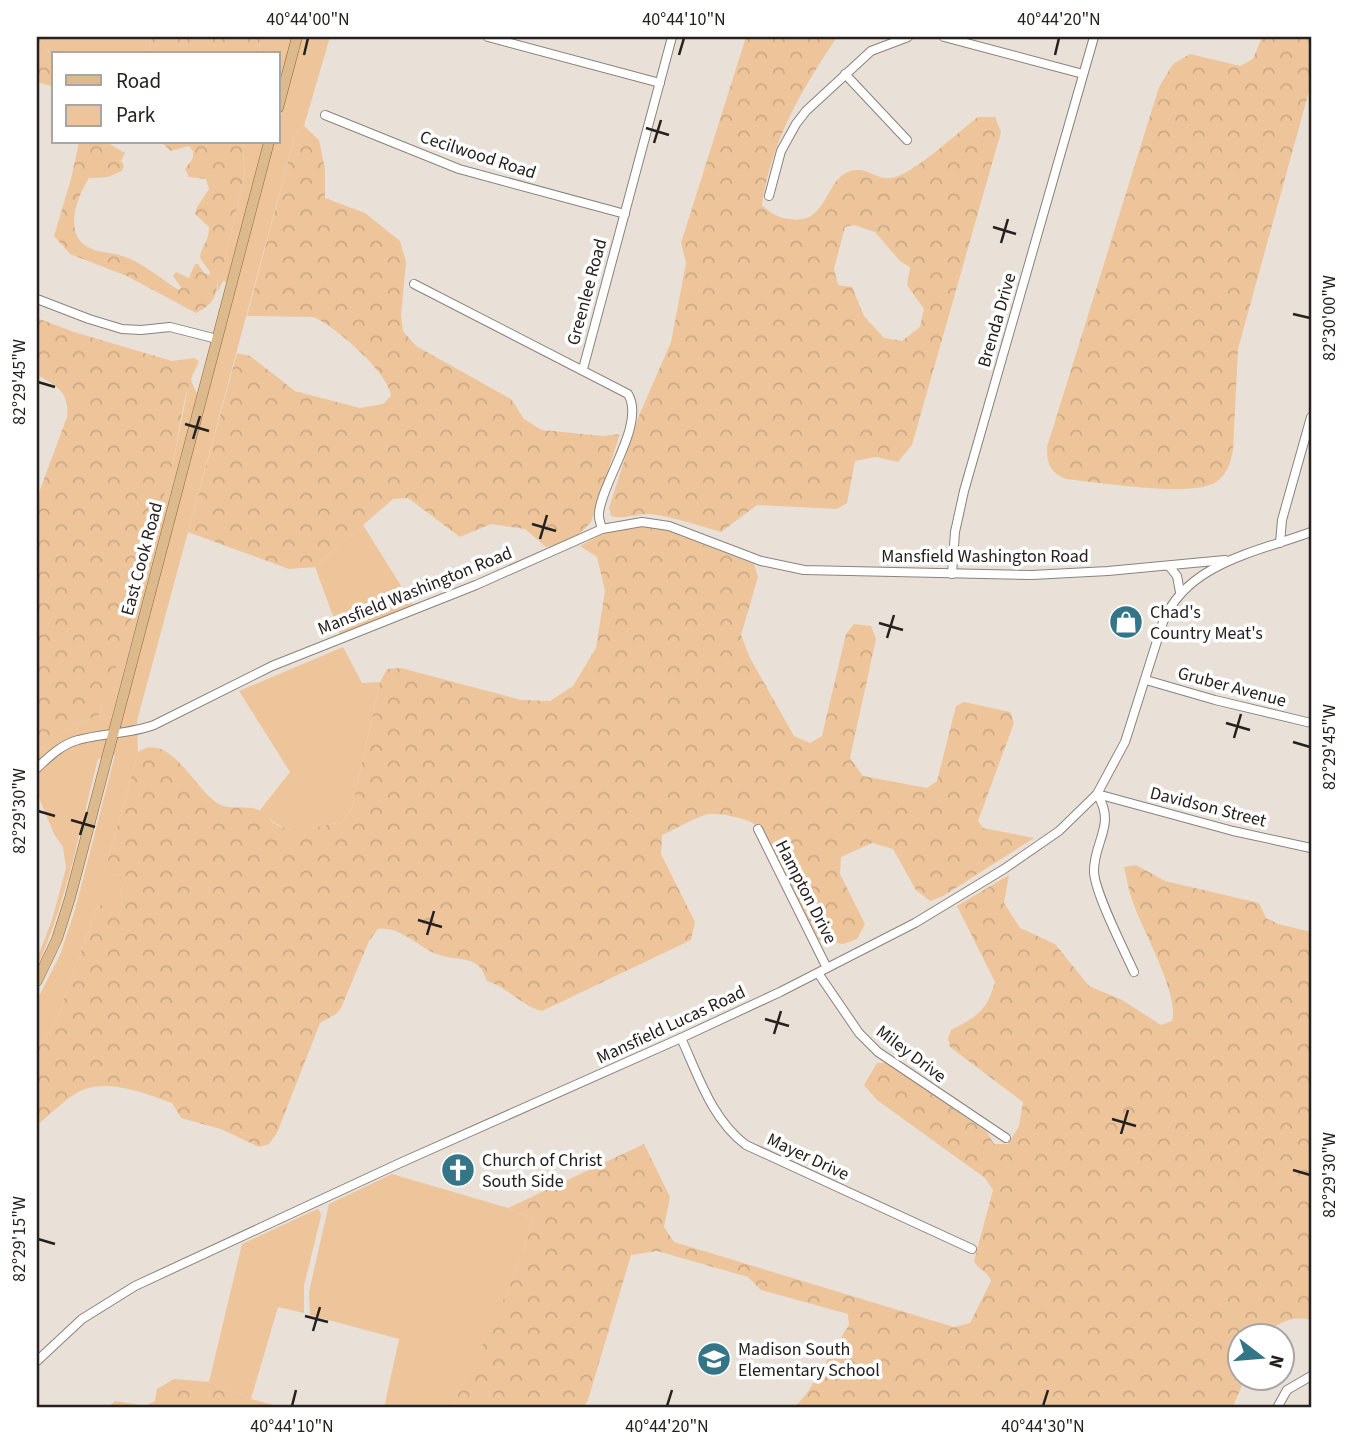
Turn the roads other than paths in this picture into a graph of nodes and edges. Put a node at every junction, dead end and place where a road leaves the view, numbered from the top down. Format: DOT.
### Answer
graph roads {
  1 [pos="297,37"];
  2 [pos="488,37"];
  3 [pos="672,37"];
  4 [pos="908,37"];
  5 [pos="944,37"];
  6 [pos="1094,37"];
  7 [pos="845,74"];
  8 [pos="1083,74"];
  9 [pos="660,83"];
  10 [pos="280,101"];
  11 [pos="325,115"];
  12 [pos="907,140"];
  13 [pos="268,144"];
  14 [pos="769,196"];
  15 [pos="625,214"];
  16 [pos="414,284"];
  17 [pos="37,299"];
  18 [pos="217,339"];
  19 [pos="583,369"];
  20 [pos="1311,417"];
  21 [pos="602,529"];
  22 [pos="1311,532"];
  23 [pos="1280,543"];
  24 [pos="1236,559"];
  25 [pos="1169,566"];
  26 [pos="952,574"];
  27 [pos="1180,592"];
  28 [pos="1146,680"];
  29 [pos="1311,723"];
  30 [pos="113,733"];
  31 [pos="37,768"];
  32 [pos="1097,794"];
  33 [pos="758,829"];
  34 [pos="1311,848"];
  35 [pos="827,968"];
  36 [pos="1135,971"];
  37 [pos="818,973"];
  38 [pos="37,981"];
  39 [pos="681,1038"];
  40 [pos="1006,1139"];
  41 [pos="972,1249"];
  42 [pos="37,1361"];
  43 [pos="1311,1376"];
  44 [pos="1277,1408"];
  1 -- 10 [label="main road"];
  2 -- 9 [label="street"];
  3 -- 9 [label="street, Greenlee Road"];
  4 -- 7 [label="street"];
  5 -- 8 [label="street"];
  6 -- 8 [label="street, Brenda Drive"];
  7 -- 12 [label="street"];
  7 -- 14 [label="street"];
  8 -- 26 [label="street, Brenda Drive"];
  9 -- 15 [label="street, Greenlee Road"];
  11 -- 15 [label="street, Cecilwood Road"];
  13 -- 18 [label="main road, East Cook Road"];
  15 -- 19 [label="street, Greenlee Road"];
  16 -- 19 [label="street"];
  17 -- 18 [label="street"];
  18 -- 30 [label="main road, East Cook Road"];
  19 -- 21 [label="street, Greenlee Road"];
  20 -- 23 [label="street"];
  21 -- 26 [label="street, Mansfield Washington Road"];
  21 -- 30 [label="street, Mansfield Washington Road"];
  22 -- 23 [label="street"];
  23 -- 24 [label="street"];
  24 -- 25 [label="street, Mansfield Washington Road"];
  24 -- 27 [label="street, Mansfield Lucas Road"];
  25 -- 26 [label="street, Mansfield Washington Road"];
  25 -- 27 [label="street"];
  27 -- 28 [label="street, Mansfield Lucas Road"];
  28 -- 29 [label="street, Gruber Avenue"];
  28 -- 32 [label="street, Mansfield Lucas Road"];
  30 -- 31 [label="street, Mansfield Washington Road"];
  30 -- 38 [label="main road, East Cook Road"];
  32 -- 34 [label="street, Davidson Street"];
  32 -- 35 [label="street, Mansfield Lucas Road"];
  32 -- 36 [label="street"];
  33 -- 35 [label="street, Hampton Drive"];
  35 -- 37 [label="street, Mansfield Lucas Road"];
  37 -- 39 [label="street, Mansfield Lucas Road"];
  37 -- 40 [label="street, Miley Drive"];
  39 -- 41 [label="street, Mayer Drive"];
  39 -- 42 [label="street, Mansfield Lucas Road"];
  43 -- 44 [label="street"];
}
